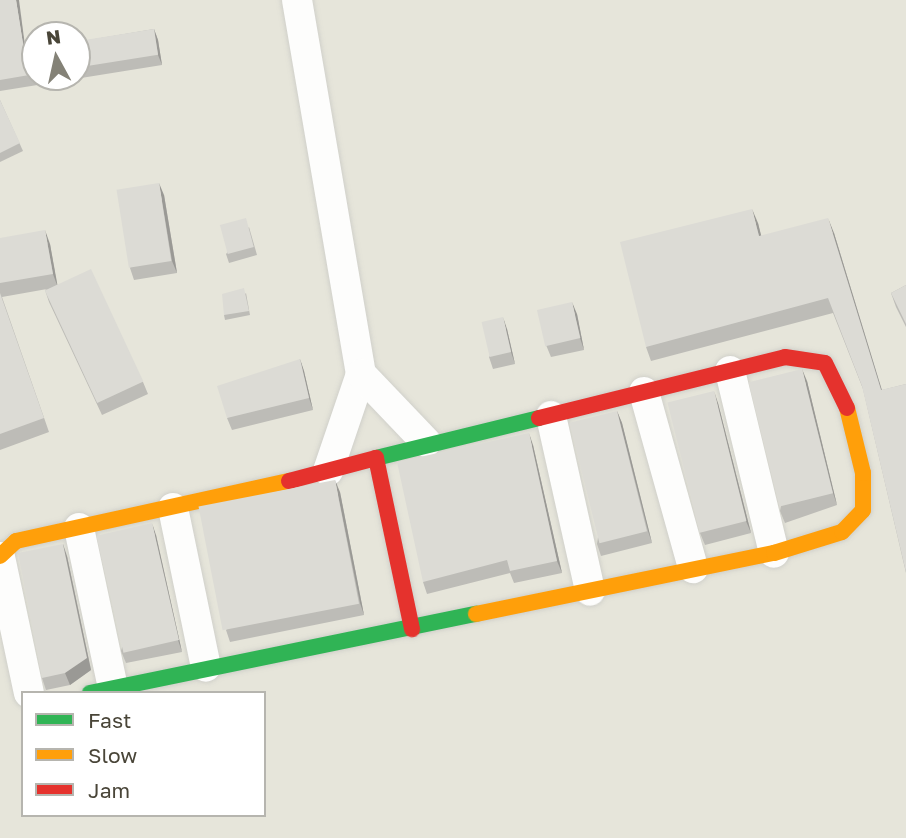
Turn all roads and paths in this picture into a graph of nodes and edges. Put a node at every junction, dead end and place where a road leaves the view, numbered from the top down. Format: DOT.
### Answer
graph roads {
  1 [pos="296,0"];
  2 [pos="730,371"];
  3 [pos="360,374"];
  4 [pos="644,392"];
  5 [pos="551,416"];
  6 [pos="426,442"];
  7 [pos="376,458"];
  8 [pos="328,471"];
  9 [pos="173,508"];
  10 [pos="79,528"];
  11 [pos="774,553"];
  12 [pos="0,556"];
  13 [pos="693,568"];
  14 [pos="590,591"];
  15 [pos="412,629"];
  16 [pos="206,667"];
  17 [pos="102,690"];
  18 [pos="29,691"];
  1 -- 3 [label="street"];
  2 -- 4 [label="street"];
  2 -- 11 [label="street"];
  2 -- 11 [label="street"];
  3 -- 6 [label="street"];
  3 -- 8 [label="street"];
  4 -- 5 [label="street"];
  4 -- 13 [label="street"];
  5 -- 6 [label="street"];
  5 -- 14 [label="street"];
  6 -- 7 [label="street"];
  7 -- 8 [label="street"];
  7 -- 15 [label="street"];
  8 -- 9 [label="street"];
  9 -- 10 [label="street"];
  9 -- 16 [label="street"];
  10 -- 12 [label="street"];
  10 -- 17 [label="street"];
  11 -- 13 [label="street"];
  12 -- 18 [label="street"];
  13 -- 14 [label="street"];
  14 -- 15 [label="street"];
  15 -- 16 [label="street"];
  16 -- 17 [label="street"];
}
